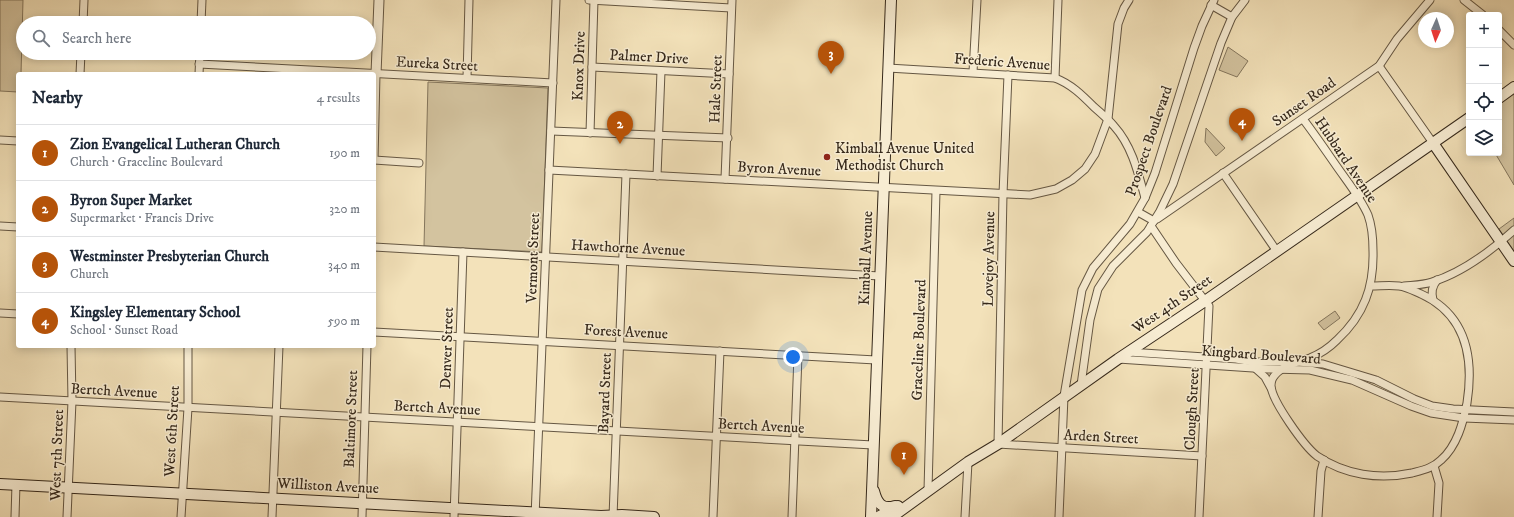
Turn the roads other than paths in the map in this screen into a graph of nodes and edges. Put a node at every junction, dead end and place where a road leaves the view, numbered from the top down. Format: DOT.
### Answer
graph roads {
  1 [pos="84,0"];
  2 [pos="202,0"];
  3 [pos="379,0"];
  4 [pos="469,0"];
  5 [pos="556,0"];
  6 [pos="589,0"];
  7 [pos="594,0"];
  8 [pos="732,0"];
  9 [pos="891,0"];
  10 [pos="977,0"];
  11 [pos="1058,0"];
  12 [pos="1129,0"];
  13 [pos="1245,0"];
  14 [pos="1430,0"];
  15 [pos="1464,0"];
  16 [pos="1212,2"];
  17 [pos="732,8"];
  18 [pos="1479,12"];
  19 [pos="83,16"];
  20 [pos="201,16"];
  21 [pos="1232,17"];
  22 [pos="1502,33"];
  23 [pos="1514,45"];
  24 [pos="81,60"];
  25 [pos="199,60"];
  26 [pos="199,64"];
  27 [pos="1379,66"];
  28 [pos="592,68"];
  29 [pos="888,68"];
  30 [pos="661,71"];
  31 [pos="80,72"];
  32 [pos="199,72"];
  33 [pos="341,72"];
  34 [pos="973,72"];
  35 [pos="376,74"];
  36 [pos="729,74"];
  37 [pos="1008,75"];
  38 [pos="467,78"];
  39 [pos="1055,78"];
  40 [pos="553,83"];
  41 [pos="1514,87"];
  42 [pos="1502,96"];
  43 [pos="1303,119"];
  44 [pos="1108,120"];
  45 [pos="1466,120"];
  46 [pos="551,131"];
  47 [pos="590,133"];
  48 [pos="658,136"];
  49 [pos="728,138"];
  50 [pos="0,140"];
  51 [pos="16,141"];
  52 [pos="1433,143"];
  53 [pos="376,160"];
  54 [pos="419,163"];
  55 [pos="549,170"];
  56 [pos="1223,173"];
  57 [pos="626,174"];
  58 [pos="656,176"];
  59 [pos="725,179"];
  60 [pos="884,188"];
  61 [pos="936,191"];
  62 [pos="1004,194"];
  63 [pos="1357,195"];
  64 [pos="1145,198"];
  65 [pos="1138,212"];
  66 [pos="1153,223"];
  67 [pos="0,226"];
  68 [pos="16,227"];
  69 [pos="1514,230"];
  70 [pos="1501,242"];
  71 [pos="376,247"];
  72 [pos="1276,250"];
  73 [pos="463,252"];
  74 [pos="546,257"];
  75 [pos="622,261"];
  76 [pos="1514,261"];
  77 [pos="880,276"];
  78 [pos="1437,280"];
  79 [pos="1371,286"];
  80 [pos="1398,286"];
  81 [pos="1433,300"];
  82 [pos="1205,301"];
  83 [pos="0,313"];
  84 [pos="16,314"];
  85 [pos="376,332"];
  86 [pos="460,336"];
  87 [pos="542,341"];
  88 [pos="620,345"];
  89 [pos="71,348"];
  90 [pos="188,348"];
  91 [pos="279,348"];
  92 [pos="367,348"];
  93 [pos="1327,349"];
  94 [pos="720,351"];
  95 [pos="1128,352"];
  96 [pos="798,355"];
  97 [pos="1118,359"];
  98 [pos="876,360"];
  99 [pos="1207,361"];
  100 [pos="1297,362"];
  101 [pos="1330,366"];
  102 [pos="1256,369"];
  103 [pos="1281,369"];
  104 [pos="1081,385"];
  105 [pos="1271,388"];
  106 [pos="1064,396"];
  107 [pos="0,397"];
  108 [pos="72,401"];
  109 [pos="188,408"];
  110 [pos="1466,410"];
  111 [pos="1514,412"];
  112 [pos="276,413"];
  113 [pos="365,418"];
  114 [pos="1464,418"];
  115 [pos="1514,420"];
  116 [pos="457,422"];
  117 [pos="539,427"];
  118 [pos="617,431"];
  119 [pos="716,436"];
  120 [pos="795,441"];
  121 [pos="998,444"];
  122 [pos="873,445"];
  123 [pos="1063,448"];
  124 [pos="1202,456"];
  125 [pos="1324,460"];
  126 [pos="968,462"];
  127 [pos="1434,466"];
  128 [pos="872,482"];
  129 [pos="0,484"];
  130 [pos="16,484"];
  131 [pos="69,487"];
  132 [pos="928,490"];
  133 [pos="182,494"];
  134 [pos="273,498"];
  135 [pos="362,504"];
  136 [pos="901,505"];
  137 [pos="454,512"];
  138 [pos="535,515"];
  139 [pos="613,516"];
  140 [pos="15,517"];
  141 [pos="67,517"];
  142 [pos="181,517"];
  143 [pos="272,517"];
  144 [pos="362,517"];
  145 [pos="654,517"];
  146 [pos="713,517"];
  147 [pos="792,517"];
  148 [pos="871,517"];
  149 [pos="878,517"];
  150 [pos="892,517"];
  151 [pos="965,517"];
  152 [pos="1059,517"];
  153 [pos="1199,517"];
  154 [pos="1318,517"];
  155 [pos="1437,517"];
  1 -- 19 [label="street"];
  2 -- 20 [label="street"];
  3 -- 35 [label="street"];
  4 -- 38 [label="street"];
  5 -- 40 [label="street, Vermont Street"];
  6 -- 7 [label="street"];
  7 -- 17 [label="street"];
  7 -- 28 [label="street, Knox Drive"];
  8 -- 17 [label="street, Hale Street"];
  9 -- 29 [label="main road, Kimball Avenue"];
  10 -- 34 [label="street"];
  11 -- 39 [label="street"];
  12 -- 44 [label="street, Byron Avenue"];
  13 -- 21 [label="street"];
  14 -- 27 [label="street, Sunset Road"];
  15 -- 18 [label="street"];
  16 -- 21 [label="street"];
  16 -- 64 [label="street, Prospect Boulevard"];
  17 -- 36 [label="street, Hale Street"];
  21 -- 66 [label="street"];
  22 -- 23 [label="street"];
  24 -- 31 [label="street"];
  25 -- 26 [label="street"];
  26 -- 32 [label="street"];
  26 -- 33 [label="street, Eureka Street"];
  27 -- 43 [label="street, Sunset Road"];
  27 -- 52 [label="street"];
  28 -- 30 [label="street, Palmer Drive"];
  28 -- 47 [label="street, Knox Drive"];
  29 -- 34 [label="street, Frederic Avenue"];
  29 -- 60 [label="main road, Kimball Avenue"];
  30 -- 36 [label="street, Palmer Drive"];
  30 -- 48 [label="street"];
  34 -- 37 [label="street, Frederic Avenue"];
  35 -- 38 [label="street, Eureka Street"];
  36 -- 49 [label="street, Hale Street"];
  37 -- 39 [label="street, Frederic Avenue"];
  37 -- 62 [label="street, Lovejoy Avenue"];
  38 -- 40 [label="street, Eureka Street"];
  39 -- 44 [label="street, Frederic Avenue"];
  40 -- 46 [label="street, Vermont Street"];
  41 -- 42 [label="main road"];
  43 -- 56 [label="street, Sunset Road"];
  43 -- 63 [label="street, Hubbard Avenue"];
  44 -- 62 [label="street, Byron Avenue"];
  44 -- 64 [label="street, Frederic Avenue"];
  45 -- 52 [label="main road, West 4th Street"];
  46 -- 47 [label="street"];
  46 -- 55 [label="street, Vermont Street"];
  47 -- 48 [label="street"];
  48 -- 49 [label="street"];
  48 -- 58 [label="street"];
  49 -- 59 [label="street, Hale Street"];
  50 -- 51 [label="street"];
  52 -- 63 [label="main road, West 4th Street"];
  52 -- 70 [label="main road"];
  53 -- 54 [label="street"];
  55 -- 57 [label="street, Byron Avenue"];
  55 -- 74 [label="street, Vermont Street"];
  56 -- 66 [label="street, Sunset Road"];
  56 -- 72 [label="street"];
  57 -- 58 [label="street, Byron Avenue"];
  57 -- 75 [label="street, Bayard Street"];
  58 -- 59 [label="street, Byron Avenue"];
  59 -- 60 [label="street, Byron Avenue"];
  60 -- 61 [label="street, Byron Avenue"];
  60 -- 77 [label="main road, Kimball Avenue"];
  61 -- 62 [label="street, Byron Avenue"];
  61 -- 132 [label="street, Graceline Boulevard"];
  62 -- 121 [label="street, Lovejoy Avenue"];
  63 -- 72 [label="main road, West 4th Street"];
  63 -- 79 [label="street, Hubbard Avenue"];
  64 -- 65 [label="street, Prospect Boulevard"];
  65 -- 66 [label="street"];
  65 -- 106 [label="street, Prospect Boulevard"];
  66 -- 82 [label="street, Clough Street"];
  66 -- 104 [label="street"];
  67 -- 68 [label="street"];
  69 -- 70 [label="street"];
  70 -- 76 [label="main road"];
  70 -- 78 [label="street"];
  71 -- 73 [label="street, Hawthorne Avenue"];
  72 -- 82 [label="main road, West 4th Street"];
  73 -- 74 [label="street, Hawthorne Avenue"];
  73 -- 86 [label="street, Denver Street"];
  74 -- 75 [label="street, Hawthorne Avenue"];
  74 -- 87 [label="street, Vermont Street"];
  75 -- 77 [label="street, Hawthorne Avenue"];
  75 -- 88 [label="street, Bayard Street"];
  77 -- 98 [label="main road, Kimball Avenue"];
  78 -- 80 [label="street"];
  78 -- 81 [label="street"];
  79 -- 80 [label="street"];
  79 -- 93 [label="street, Hubbard Avenue"];
  80 -- 81 [label="street"];
  81 -- 110 [label="street"];
  82 -- 95 [label="main road, West 4th Street"];
  82 -- 99 [label="street, Clough Street"];
  83 -- 84 [label="street"];
  85 -- 86 [label="street, Forest Avenue"];
  86 -- 87 [label="street, Forest Avenue"];
  86 -- 116 [label="street, Denver Street"];
  87 -- 88 [label="street, Forest Avenue"];
  87 -- 117 [label="street, Vermont Street"];
  88 -- 94 [label="street, Forest Avenue"];
  88 -- 118 [label="street, Bayard Street"];
  89 -- 108 [label="street, West 7th Street"];
  90 -- 109 [label="street, West 6th Street"];
  91 -- 112 [label="street"];
  92 -- 113 [label="street, Baltimore Street"];
  93 -- 100 [label="street, Hubbard Avenue"];
  93 -- 101 [label="street"];
  94 -- 96 [label="street, Forest Avenue"];
  94 -- 119 [label="street"];
  95 -- 97 [label="main road, West 4th Street"];
  95 -- 99 [label="street, Kingbard Boulevard"];
  96 -- 98 [label="street, Forest Avenue"];
  96 -- 120 [label="street"];
  97 -- 99 [label="street, Kingbard Boulevard"];
  97 -- 104 [label="main road, West 4th Street"];
  98 -- 122 [label="main road, Kimball Avenue"];
  99 -- 100 [label="street, Kingbard Boulevard"];
  99 -- 102 [label="street, Kingbard Boulevard"];
  99 -- 124 [label="street, Clough Street"];
  100 -- 101 [label="street, Kingbard Boulevard"];
  100 -- 103 [label="street, Hubbard Avenue"];
  101 -- 110 [label="street, Kingbard Boulevard"];
  102 -- 103 [label="street, Kingbard Boulevard"];
  102 -- 105 [label="street"];
  103 -- 105 [label="street"];
  103 -- 114 [label="street, Kingbard Boulevard"];
  104 -- 106 [label="main road, West 4th Street"];
  105 -- 125 [label="street"];
  106 -- 121 [label="main road, West 4th Street"];
  106 -- 123 [label="street, Prospect Boulevard"];
  107 -- 108 [label="street, Bertch Avenue"];
  108 -- 109 [label="street, Bertch Avenue"];
  108 -- 131 [label="street, West 7th Street"];
  109 -- 112 [label="street, Bertch Avenue"];
  109 -- 133 [label="street, West 6th Street"];
  110 -- 111 [label="street, Kingbard Boulevard"];
  110 -- 114 [label="street"];
  112 -- 113 [label="street, Bertch Avenue"];
  112 -- 134 [label="street"];
  113 -- 116 [label="street, Bertch Avenue"];
  113 -- 135 [label="street, Baltimore Street"];
  114 -- 115 [label="street, Kingbard Boulevard"];
  114 -- 127 [label="street"];
  116 -- 117 [label="street, Bertch Avenue"];
  116 -- 137 [label="street, Denver Street"];
  117 -- 118 [label="street, Bertch Avenue"];
  117 -- 138 [label="street, Vermont Street"];
  118 -- 119 [label="street, Bertch Avenue"];
  118 -- 139 [label="street, Bayard Street"];
  119 -- 120 [label="street, Bertch Avenue"];
  119 -- 146 [label="street"];
  120 -- 122 [label="street, Bertch Avenue"];
  120 -- 147 [label="street"];
  121 -- 123 [label="street, Arden Street"];
  121 -- 126 [label="main road, West 4th Street"];
  122 -- 128 [label="main road, Kimball Avenue"];
  123 -- 124 [label="street, Arden Street"];
  123 -- 152 [label="street, Prospect Boulevard"];
  124 -- 153 [label="street, Clough Street"];
  125 -- 127 [label="street"];
  125 -- 154 [label="street"];
  126 -- 132 [label="main road, West 4th Street"];
  126 -- 151 [label="street"];
  127 -- 155 [label="street"];
  128 -- 136 [label="main road"];
  128 -- 148 [label="main road, Kimball Avenue"];
  129 -- 130 [label="main road, Williston Avenue"];
  130 -- 131 [label="main road, Williston Avenue"];
  130 -- 140 [label="street"];
  131 -- 133 [label="main road, Williston Avenue"];
  131 -- 141 [label="street, West 7th Street"];
  132 -- 136 [label="main road"];
  132 -- 150 [label="main road, West 4th Street"];
  133 -- 134 [label="main road, Williston Avenue"];
  133 -- 142 [label="street, West 6th Street"];
  134 -- 135 [label="main road, Williston Avenue"];
  134 -- 143 [label="street"];
  135 -- 137 [label="main road, Williston Avenue"];
  135 -- 144 [label="street, Baltimore Street"];
  136 -- 149 [label="main road"];
  137 -- 138 [label="main road, Williston Avenue"];
  138 -- 139 [label="main road, Williston Avenue"];
  139 -- 145 [label="main road, Williston Avenue"];
}
